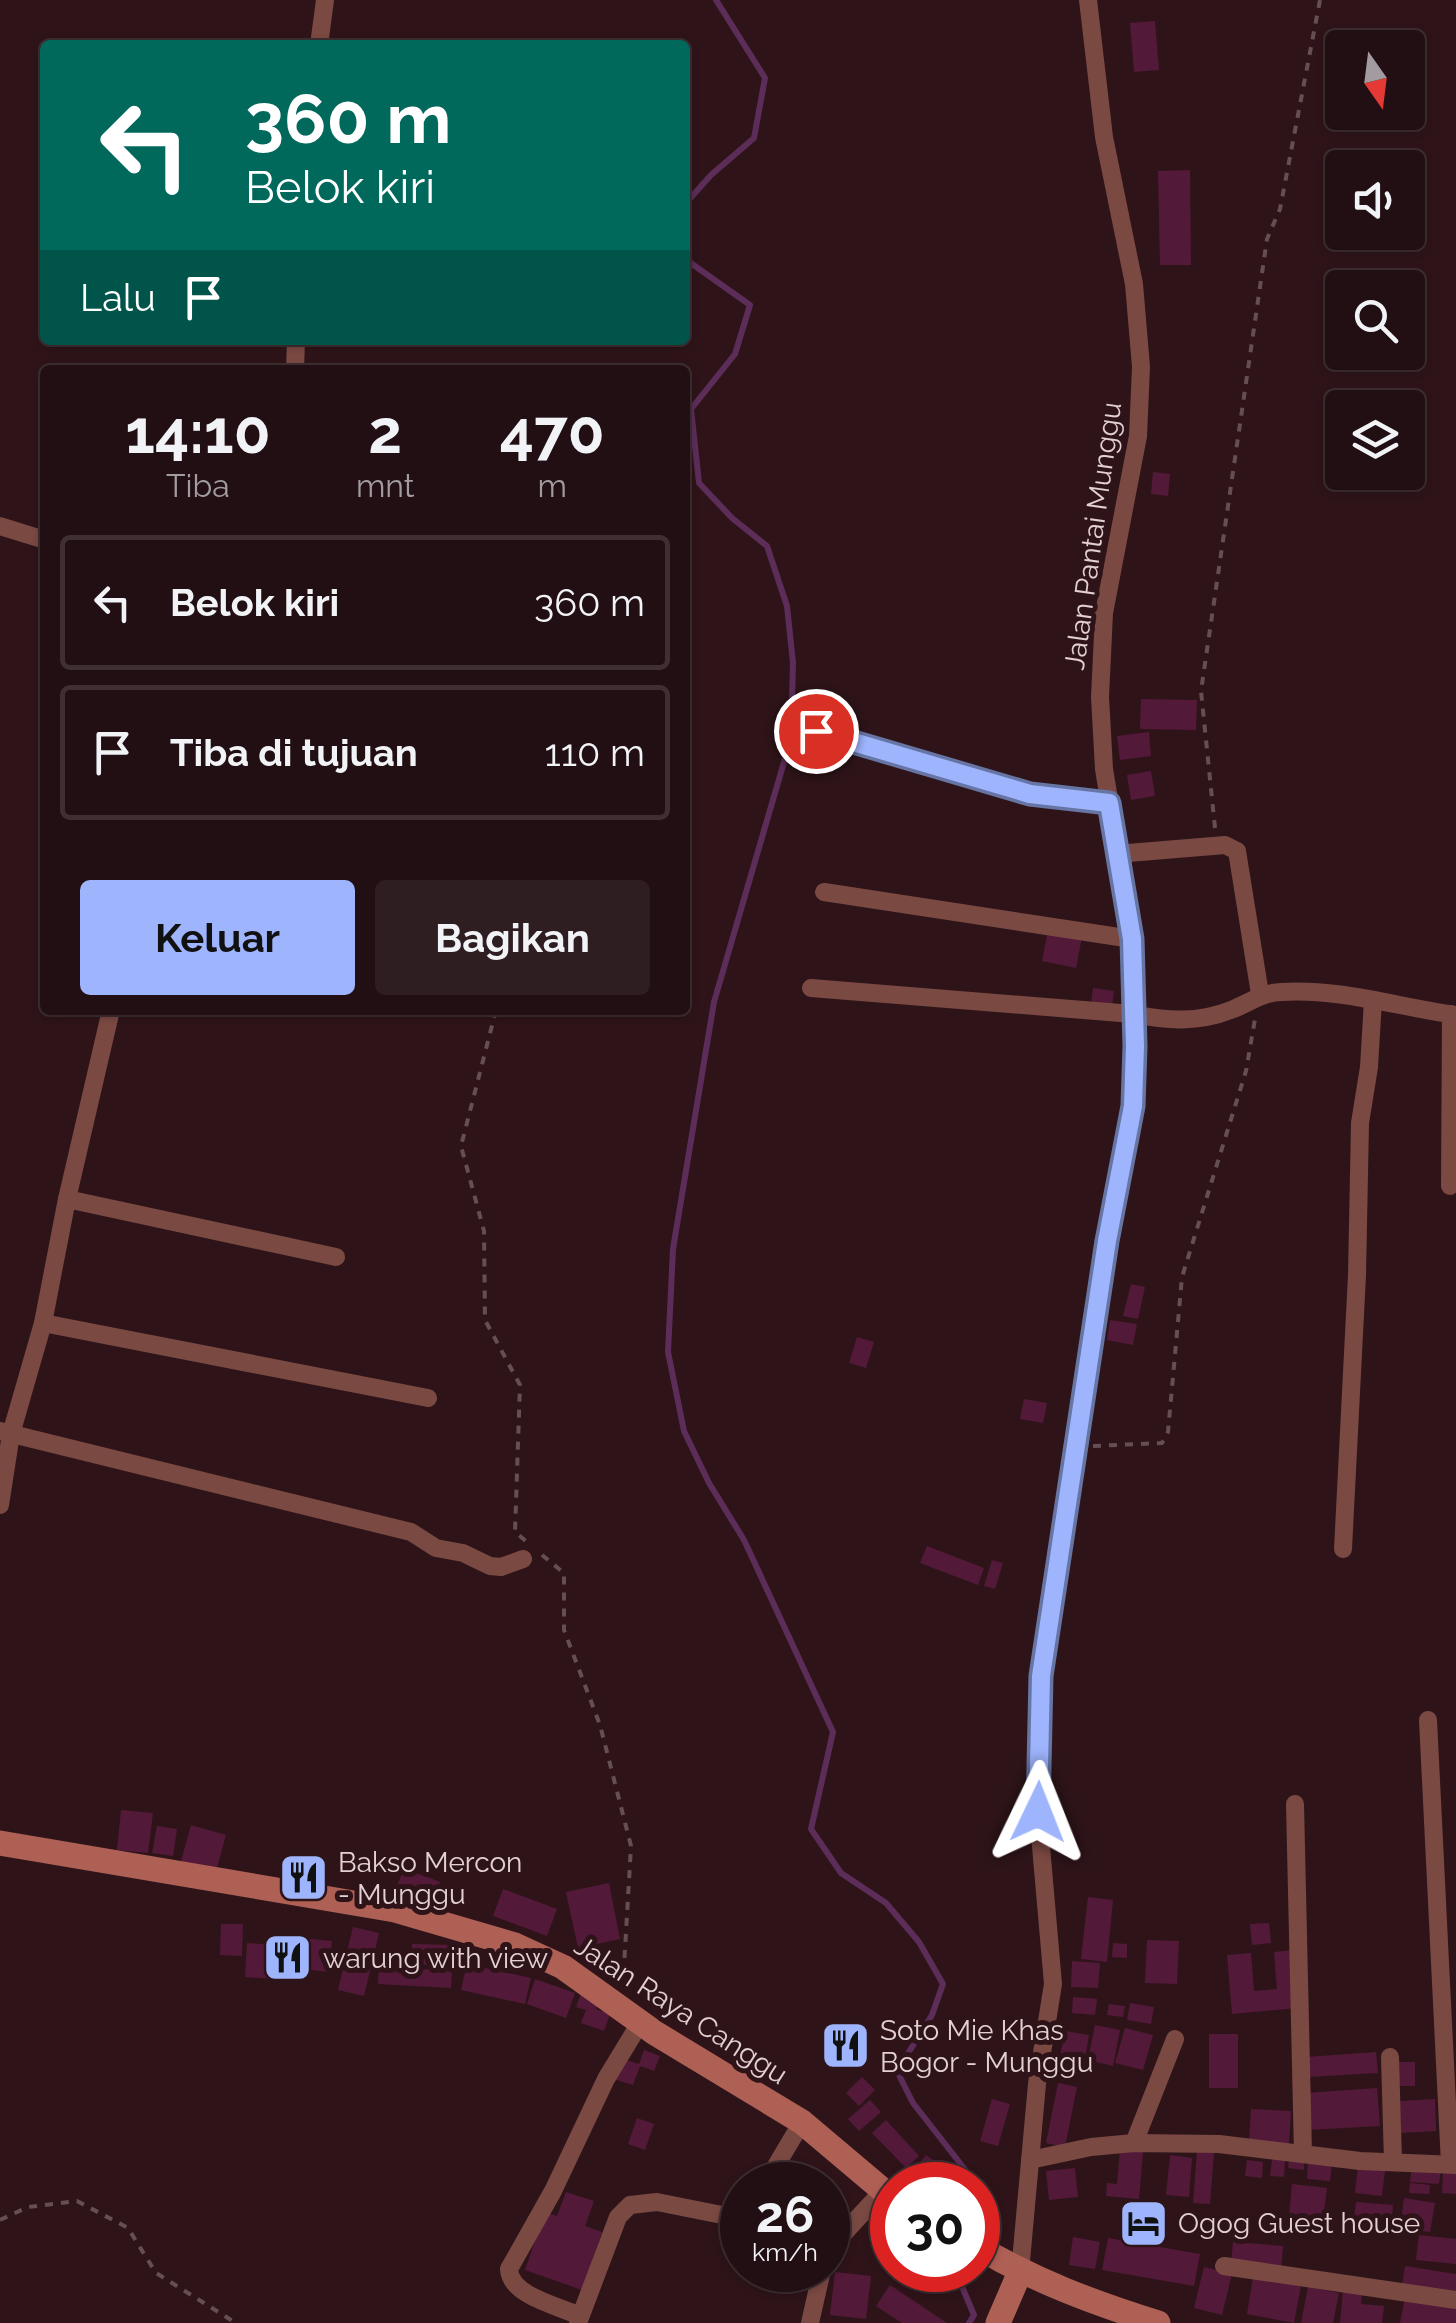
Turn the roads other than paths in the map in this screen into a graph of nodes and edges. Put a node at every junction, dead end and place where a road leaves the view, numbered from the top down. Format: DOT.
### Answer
graph roads {
  1 [pos="325,0"];
  2 [pos="1088,0"];
  3 [pos="321,40"];
  4 [pos="0,526"];
  5 [pos="40,538"];
  6 [pos="816,731"];
  7 [pos="1109,803"];
  8 [pos="1116,854"];
  9 [pos="824,892"];
  10 [pos="1132,939"];
  11 [pos="810,988"];
  12 [pos="1260,994"];
  13 [pos="1373,1000"];
  14 [pos="1133,1014"];
  15 [pos="1454,1014"];
  16 [pos="110,1015"];
  17 [pos="1450,1186"];
  18 [pos="67,1199"];
  19 [pos="336,1257"];
  20 [pos="43,1323"];
  21 [pos="428,1398"];
  22 [pos="5,1433"];
  23 [pos="0,1506"];
  24 [pos="1344,1549"];
  25 [pos="530,1552"];
  26 [pos="1428,1720"];
  27 [pos="1295,1804"];
  28 [pos="0,1843"];
  29 [pos="631,2016"];
  30 [pos="1175,2038"];
  31 [pos="1390,2057"];
  32 [pos="802,2122"];
  33 [pos="1134,2143"];
  34 [pos="1303,2154"];
  35 [pos="1030,2160"];
  36 [pos="778,2162"];
  37 [pos="1392,2162"];
  38 [pos="1453,2164"];
  39 [pos="870,2180"];
  40 [pos="870,2210"];
  41 [pos="720,2215"];
  42 [pos="850,2227"];
  43 [pos="1000,2260"];
  44 [pos="1224,2266"];
  45 [pos="1020,2272"];
  46 [pos="817,2292"];
  47 [pos="1456,2300"];
  48 [pos="579,2319"];
  49 [pos="810,2323"];
  50 [pos="998,2323"];
  51 [pos="1158,2323"];
  1 -- 3 [label="street"];
  2 -- 7 [label="street, Jalan Pantai Munggu"];
  4 -- 5 [label="street"];
  6 -- 7 [label="street"];
  7 -- 8 [label="street, Jalan Pantai Munggu"];
  8 -- 10 [label="street, Jalan Pantai Munggu"];
  8 -- 12 [label="street"];
  9 -- 10 [label="street"];
  10 -- 14 [label="street, Jalan Pantai Munggu"];
  11 -- 14 [label="street"];
  12 -- 13 [label="street"];
  12 -- 14 [label="street"];
  13 -- 15 [label="street"];
  13 -- 24 [label="street"];
  14 -- 35 [label="street, Jalan Pantai Munggu"];
  15 -- 17 [label="street"];
  16 -- 18 [label="street"];
  18 -- 19 [label="street"];
  18 -- 20 [label="street"];
  20 -- 21 [label="street"];
  20 -- 22 [label="street"];
  22 -- 23 [label="street"];
  22 -- 25 [label="street"];
  26 -- 38 [label="street"];
  27 -- 34 [label="street"];
  28 -- 29 [label="main road, Jalan Raya Canggu"];
  29 -- 32 [label="main road, Jalan Raya Canggu"];
  29 -- 48 [label="street"];
  30 -- 33 [label="street"];
  31 -- 37 [label="street"];
  32 -- 36 [label="street"];
  32 -- 39 [label="main road, Jalan Raya Canggu"];
  33 -- 34 [label="street"];
  33 -- 35 [label="street"];
  34 -- 37 [label="street"];
  35 -- 45 [label="street, Jalan Pantai Munggu"];
  37 -- 38 [label="street"];
  40 -- 42 [label="street"];
  41 -- 48 [label="street"];
  43 -- 45 [label="main road"];
  44 -- 47 [label="street"];
  45 -- 50 [label="main road"];
  45 -- 51 [label="main road"];
  46 -- 49 [label="street"];
}
